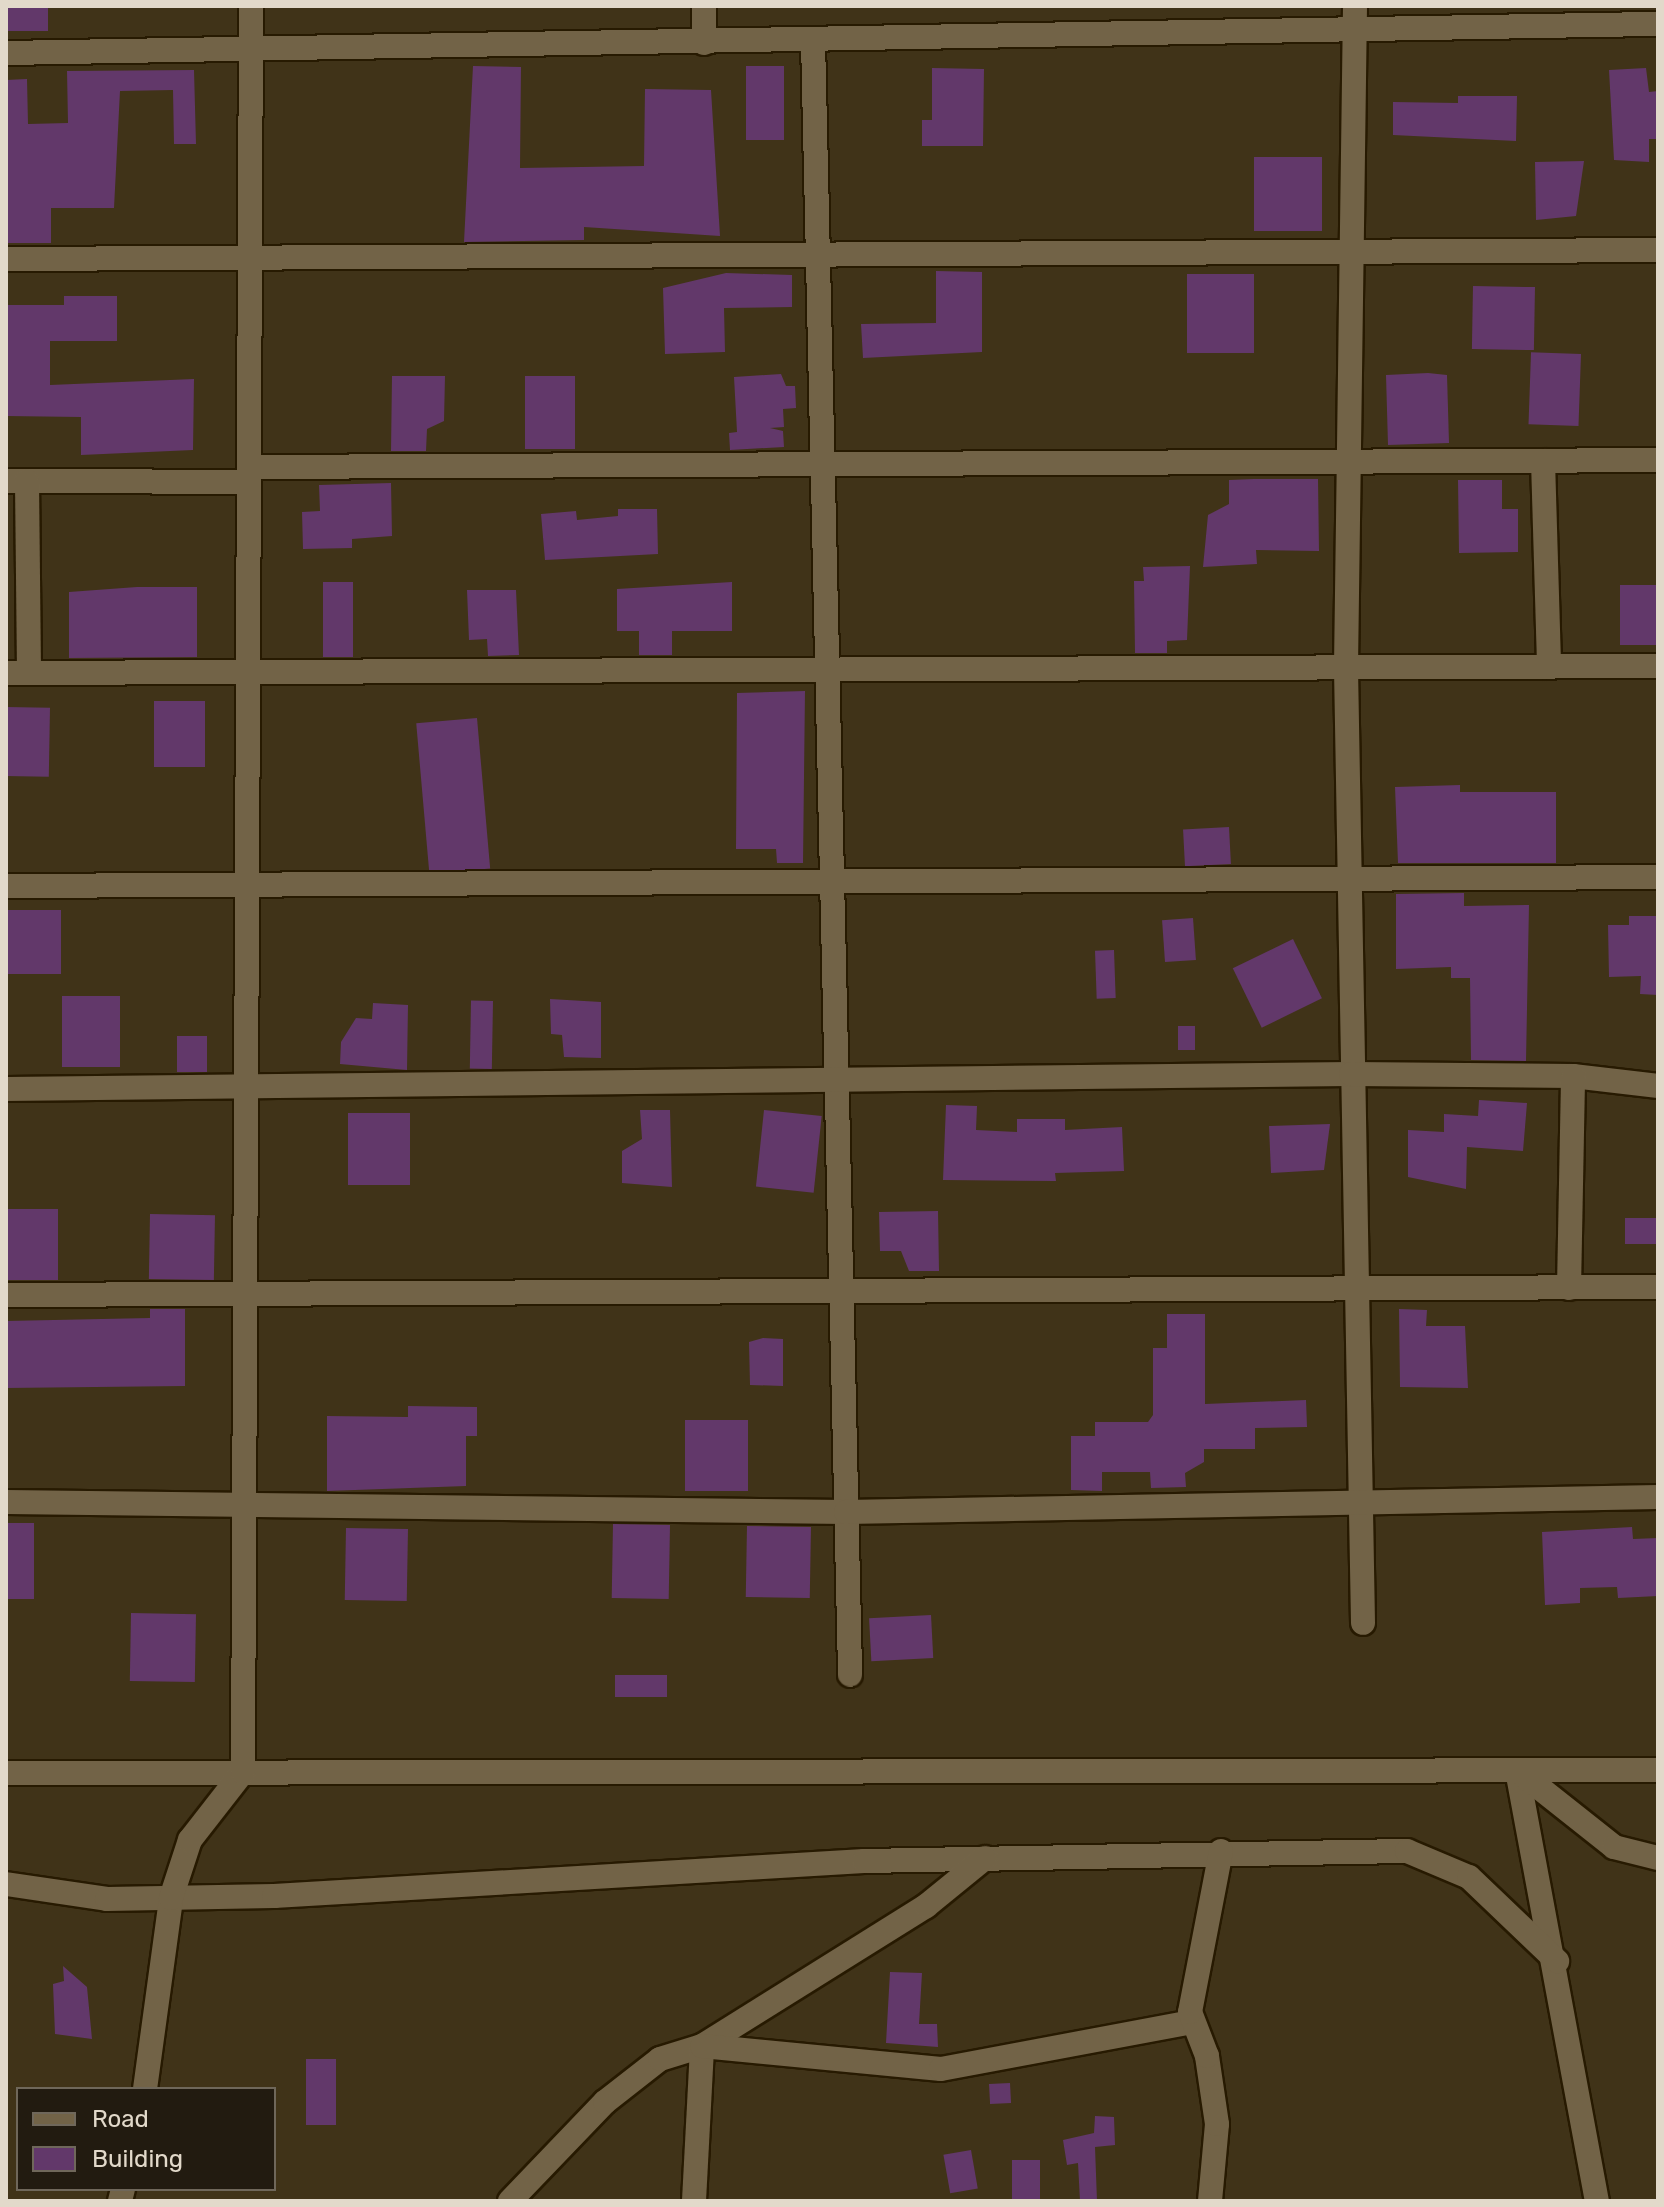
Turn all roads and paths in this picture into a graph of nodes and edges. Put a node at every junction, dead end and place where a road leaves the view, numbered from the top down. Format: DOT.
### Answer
graph roads {
  1 [pos="251,6"];
  2 [pos="704,6"];
  3 [pos="1570,15"];
  4 [pos="1356,17"];
  5 [pos="1658,24"];
  6 [pos="813,40"];
  7 [pos="704,43"];
  8 [pos="6,53"];
  9 [pos="250,53"];
  10 [pos="1658,250"];
  11 [pos="1355,251"];
  12 [pos="818,254"];
  13 [pos="250,257"];
  14 [pos="6,259"];
  15 [pos="1658,460"];
  16 [pos="1543,461"];
  17 [pos="1353,462"];
  18 [pos="823,464"];
  19 [pos="248,475"];
  20 [pos="16,481"];
  21 [pos="827,664"];
  22 [pos="1658,666"];
  23 [pos="1549,667"];
  24 [pos="1346,668"];
  25 [pos="248,670"];
  26 [pos="18,673"];
  27 [pos="1658,877"];
  28 [pos="1348,879"];
  29 [pos="832,882"];
  30 [pos="247,884"];
  31 [pos="6,886"];
  32 [pos="1351,1074"];
  33 [pos="1573,1076"];
  34 [pos="837,1077"];
  35 [pos="246,1086"];
  36 [pos="1658,1086"];
  37 [pos="6,1089"];
  38 [pos="1658,1287"];
  39 [pos="1569,1288"];
  40 [pos="1353,1289"];
  41 [pos="842,1291"];
  42 [pos="245,1294"];
  43 [pos="6,1295"];
  44 [pos="1658,1497"];
  45 [pos="244,1499"];
  46 [pos="6,1502"];
  47 [pos="1359,1502"];
  48 [pos="846,1512"];
  49 [pos="1363,1623"];
  50 [pos="850,1675"];
  51 [pos="1517,1770"];
  52 [pos="1658,1770"];
  53 [pos="243,1772"];
  54 [pos="6,1773"];
  55 [pos="1221,1851"];
  56 [pos="985,1858"];
  57 [pos="1658,1858"];
  58 [pos="6,1884"];
  59 [pos="171,1898"];
  60 [pos="1557,1961"];
  61 [pos="1193,2022"];
  62 [pos="702,2046"];
  63 [pos="145,2087"];
  64 [pos="510,2201"];
  65 [pos="694,2201"];
  66 [pos="1210,2201"];
  67 [pos="1597,2201"];
  1 -- 9 [label="street"];
  2 -- 7 [label="street"];
  3 -- 4 [label="street"];
  3 -- 5 [label="street"];
  4 -- 6 [label="street"];
  4 -- 11 [label="street"];
  6 -- 7 [label="street"];
  6 -- 12 [label="street"];
  7 -- 9 [label="street"];
  8 -- 9 [label="street"];
  9 -- 13 [label="street"];
  10 -- 11 [label="street"];
  11 -- 12 [label="street"];
  11 -- 17 [label="street"];
  12 -- 13 [label="street"];
  12 -- 18 [label="street"];
  13 -- 14 [label="street"];
  13 -- 19 [label="street"];
  15 -- 16 [label="street"];
  16 -- 17 [label="street"];
  16 -- 23 [label="street"];
  17 -- 18 [label="street"];
  17 -- 24 [label="street"];
  18 -- 19 [label="street"];
  18 -- 21 [label="street"];
  19 -- 20 [label="street"];
  19 -- 25 [label="street"];
  20 -- 26 [label="street"];
  21 -- 24 [label="street"];
  21 -- 25 [label="street"];
  21 -- 29 [label="street"];
  22 -- 23 [label="street"];
  23 -- 24 [label="street"];
  24 -- 28 [label="street"];
  25 -- 26 [label="street"];
  25 -- 30 [label="street"];
  27 -- 28 [label="street"];
  28 -- 29 [label="street"];
  28 -- 32 [label="street"];
  29 -- 30 [label="street"];
  29 -- 34 [label="street"];
  30 -- 31 [label="street"];
  30 -- 35 [label="street"];
  32 -- 33 [label="street"];
  32 -- 34 [label="street"];
  32 -- 40 [label="street"];
  33 -- 36 [label="street"];
  33 -- 39 [label="street"];
  34 -- 35 [label="street"];
  34 -- 41 [label="street"];
  35 -- 37 [label="street"];
  35 -- 42 [label="street"];
  38 -- 39 [label="street"];
  39 -- 40 [label="street"];
  40 -- 41 [label="street"];
  40 -- 47 [label="street"];
  41 -- 42 [label="street"];
  41 -- 48 [label="street"];
  42 -- 43 [label="street"];
  42 -- 45 [label="street"];
  44 -- 47 [label="street"];
  45 -- 46 [label="street"];
  45 -- 48 [label="street"];
  45 -- 53 [label="street"];
  47 -- 48 [label="street"];
  47 -- 49 [label="street"];
  48 -- 50 [label="street"];
  51 -- 52 [label="street"];
  51 -- 53 [label="street"];
  51 -- 57 [label="street"];
  51 -- 60 [label="street"];
  53 -- 54 [label="street"];
  53 -- 59 [label="street"];
  55 -- 56 [label="street"];
  55 -- 60 [label="street"];
  55 -- 61 [label="street"];
  56 -- 59 [label="street"];
  56 -- 62 [label="street"];
  58 -- 59 [label="street"];
  59 -- 63 [label="street"];
  60 -- 67 [label="street"];
  61 -- 62 [label="street"];
  61 -- 66 [label="street"];
  62 -- 64 [label="street"];
  62 -- 65 [label="street"];
}
